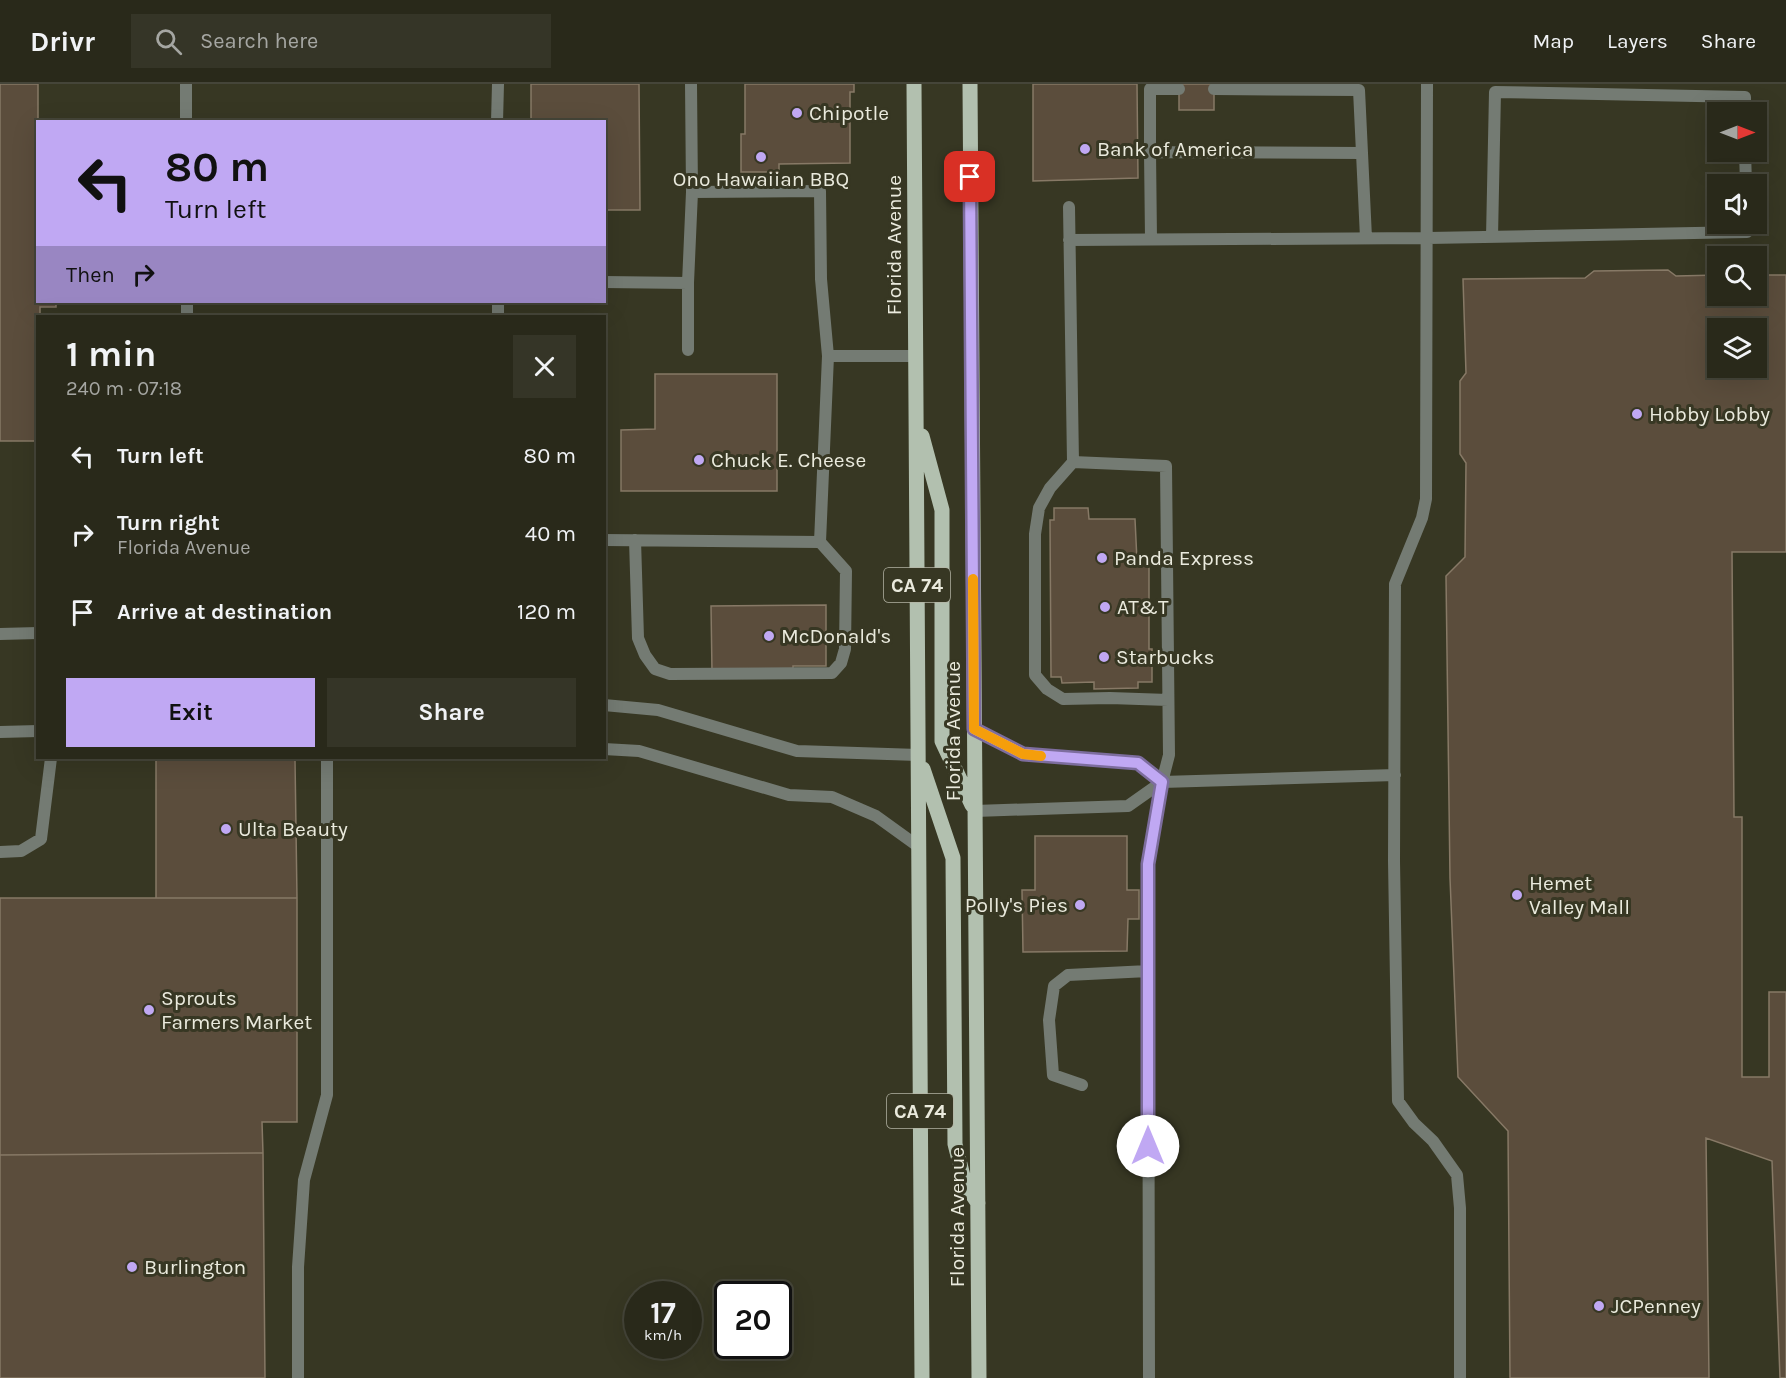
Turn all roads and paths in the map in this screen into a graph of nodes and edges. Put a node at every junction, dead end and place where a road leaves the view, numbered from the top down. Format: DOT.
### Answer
graph roads {
  1 [pos="186,84"];
  2 [pos="498,84"];
  3 [pos="691,84"];
  4 [pos="914,84"];
  5 [pos="970,84"];
  6 [pos="1427,84"];
  7 [pos="1179,89"];
  8 [pos="1215,90"];
  9 [pos="1745,102"];
  10 [pos="186,120"];
  11 [pos="497,120"];
  12 [pos="1150,152"];
  13 [pos="1362,153"];
  14 [pos="692,192"];
  15 [pos="1069,207"];
  16 [pos="1707,233"];
  17 [pos="1492,237"];
  18 [pos="1366,238"];
  19 [pos="1428,238"];
  20 [pos="1151,239"];
  21 [pos="1069,240"];
  22 [pos="606,282"];
  23 [pos="688,283"];
  24 [pos="688,350"];
  25 [pos="828,356"];
  26 [pos="916,356"];
  27 [pos="916,416"];
  28 [pos="1073,462"];
  29 [pos="606,540"];
  30 [pos="635,540"];
  31 [pos="820,542"];
  32 [pos="36,633"];
  33 [pos="0,634"];
  34 [pos="1168,700"];
  35 [pos="606,705"];
  36 [pos="974,729"];
  37 [pos="36,731"];
  38 [pos="0,732"];
  39 [pos="606,749"];
  40 [pos="918,755"];
  41 [pos="51,759"];
  42 [pos="327,759"];
  43 [pos="1395,775"];
  44 [pos="1162,782"];
  45 [pos="975,811"];
  46 [pos="919,847"];
  47 [pos="0,852"];
  48 [pos="1148,971"];
  49 [pos="1082,1085"];
  50 [pos="978,1203"];
  51 [pos="298,1378"];
  52 [pos="922,1378"];
  53 [pos="979,1378"];
  54 [pos="1149,1378"];
  55 [pos="1460,1378"];
  1 -- 10 [label="lane"];
  2 -- 11 [label="lane"];
  3 -- 14 [label="lane"];
  4 -- 26 [label="main road, Florida Avenue / CA 74"];
  5 -- 36 [label="main road, Florida Avenue"];
  6 -- 19 [label="lane"];
  7 -- 12 [label="lane"];
  8 -- 13 [label="lane"];
  9 -- 17 [label="lane"];
  12 -- 13 [label="lane"];
  12 -- 20 [label="lane"];
  13 -- 18 [label="lane"];
  14 -- 23 [label="lane"];
  14 -- 25 [label="lane"];
  15 -- 21 [label="lane"];
  16 -- 17 [label="lane"];
  17 -- 19 [label="lane"];
  18 -- 19 [label="lane"];
  18 -- 20 [label="lane"];
  19 -- 43 [label="lane"];
  20 -- 21 [label="lane"];
  21 -- 28 [label="lane"];
  22 -- 23 [label="lane"];
  23 -- 24 [label="lane"];
  25 -- 26 [label="lane"];
  25 -- 31 [label="lane"];
  26 -- 27 [label="main road, Florida Avenue / CA 74"];
  27 -- 40 [label="main road, Florida Avenue / CA 74"];
  27 -- 45 [label="main road"];
  28 -- 34 [label="lane"];
  28 -- 34 [label="lane"];
  29 -- 30 [label="lane"];
  30 -- 31 [label="lane"];
  30 -- 31 [label="lane"];
  32 -- 33 [label="lane"];
  34 -- 44 [label="lane"];
  35 -- 40 [label="lane"];
  36 -- 44 [label="lane"];
  36 -- 45 [label="main road, Florida Avenue"];
  37 -- 38 [label="lane"];
  39 -- 46 [label="lane"];
  40 -- 46 [label="main road, Florida Avenue / CA 74"];
  40 -- 50 [label="main road"];
  41 -- 47 [label="lane"];
  42 -- 51 [label="lane"];
  43 -- 44 [label="lane"];
  43 -- 55 [label="lane"];
  44 -- 45 [label="lane"];
  44 -- 48 [label="lane"];
  45 -- 50 [label="main road, Florida Avenue"];
  46 -- 52 [label="main road, Florida Avenue / CA 74"];
  48 -- 49 [label="lane"];
  48 -- 54 [label="lane"];
  50 -- 53 [label="main road, Florida Avenue"];
}
